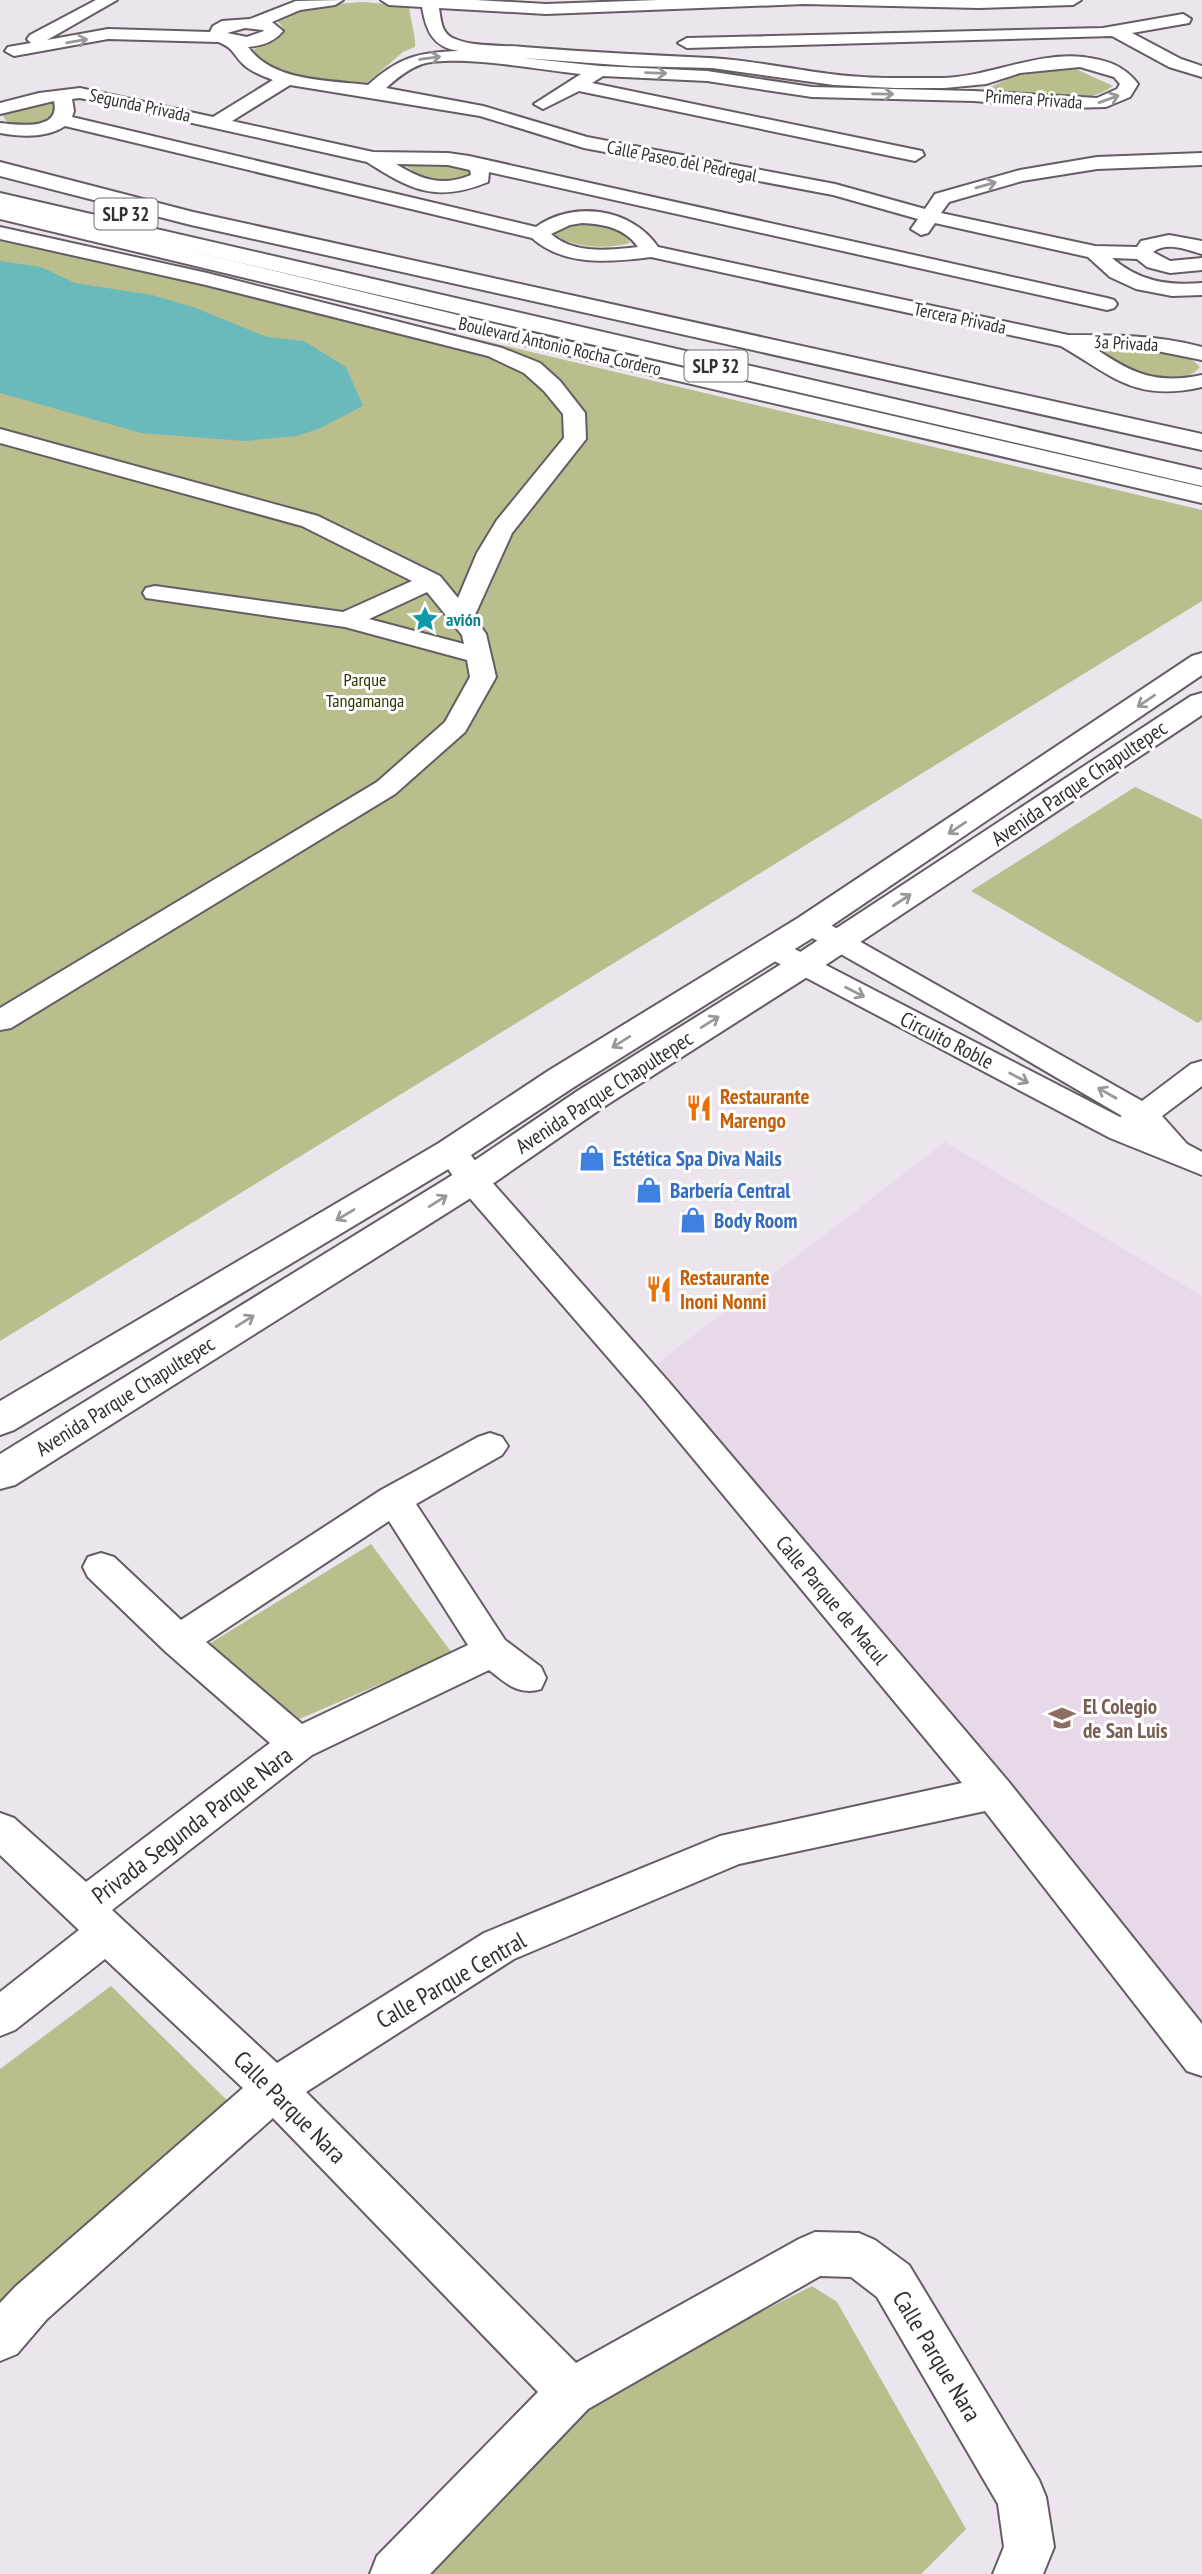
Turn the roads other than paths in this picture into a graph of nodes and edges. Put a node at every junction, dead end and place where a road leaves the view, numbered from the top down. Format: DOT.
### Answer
graph roads {
  1 [pos="74,0"];
  2 [pos="335,0"];
  3 [pos="388,0"];
  4 [pos="799,0"];
  5 [pos="810,0"];
  6 [pos="1073,0"];
  7 [pos="1165,0"];
  8 [pos="113,3"];
  9 [pos="430,3"];
  10 [pos="37,19"];
  11 [pos="1184,19"];
  12 [pos="1202,29"];
  13 [pos="176,31"];
  14 [pos="1115,31"];
  15 [pos="108,34"];
  16 [pos="226,36"];
  17 [pos="673,43"];
  18 [pos="7,55"];
  19 [pos="600,71"];
  20 [pos="1202,72"];
  21 [pos="287,79"];
  22 [pos="576,85"];
  23 [pos="372,91"];
  24 [pos="61,95"];
  25 [pos="543,104"];
  26 [pos="0,109"];
  27 [pos="64,120"];
  28 [pos="218,122"];
  29 [pos="0,128"];
  30 [pos="629,152"];
  31 [pos="915,155"];
  32 [pos="373,158"];
  33 [pos="1202,159"];
  34 [pos="469,162"];
  35 [pos="0,169"];
  36 [pos="0,186"];
  37 [pos="584,187"];
  38 [pos="0,200"];
  39 [pos="74,203"];
  40 [pos="0,212"];
  41 [pos="928,216"];
  42 [pos="191,218"];
  43 [pos="586,218"];
  44 [pos="0,233"];
  45 [pos="539,234"];
  46 [pos="651,251"];
  47 [pos="1095,252"];
  48 [pos="890,254"];
  49 [pos="1201,257"];
  50 [pos="1130,282"];
  51 [pos="1202,289"];
  52 [pos="852,295"];
  53 [pos="1107,304"];
  54 [pos="1068,341"];
  55 [pos="1202,354"];
  56 [pos="1202,381"];
  57 [pos="0,436"];
  58 [pos="1202,442"];
  59 [pos="1202,457"];
  60 [pos="1202,478"];
  61 [pos="1202,495"];
  62 [pos="431,581"];
  63 [pos="155,593"];
  64 [pos="461,618"];
  65 [pos="346,620"];
  66 [pos="478,655"];
  67 [pos="1202,662"];
  68 [pos="1202,702"];
  69 [pos="825,933"];
  70 [pos="788,957"];
  71 [pos="0,1021"];
  72 [pos="1202,1071"];
  73 [pos="1132,1123"];
  74 [pos="1190,1159"];
  75 [pos="462,1166"];
  76 [pos="0,1420"];
  77 [pos="490,1446"];
  78 [pos="0,1474"];
  79 [pos="394,1500"];
  80 [pos="101,1567"];
  81 [pos="179,1641"];
  82 [pos="492,1651"];
  83 [pos="527,1678"];
  84 [pos="299,1744"];
  85 [pos="995,1793"];
  86 [pos="0,1830"];
  87 [pos="96,1920"];
  88 [pos="0,2017"];
  89 [pos="1202,2057"];
  90 [pos="274,2089"];
  91 [pos="0,2338"];
  92 [pos="571,2392"];
  93 [pos="394,2574"];
  94 [pos="1018,2574"];
  1 -- 10 [label="street"];
  2 -- 16 [label="street"];
  3 -- 9 [label="street"];
  4 -- 9 [label="street"];
  5 -- 6 [label="street"];
  7 -- 11 [label="street"];
  8 -- 18 [label="street"];
  19 -- 9 [label="street, Primera Privada, one-way"];
  11 -- 12 [label="street"];
  11 -- 14 [label="street"];
  13 -- 15 [label="street"];
  13 -- 15 [label="street"];
  13 -- 16 [label="street"];
  14 -- 17 [label="street"];
  14 -- 20 [label="street"];
  18 -- 15 [label="street, one-way"];
  16 -- 21 [label="street, Calle Paseo del Pedregal"];
  19 -- 22 [label="street"];
  23 -- 19 [label="street, Primera Privada, one-way"];
  21 -- 23 [label="street, Calle Paseo del Pedregal"];
  21 -- 28 [label="street, Segunda Privada"];
  22 -- 25 [label="street"];
  22 -- 31 [label="street"];
  23 -- 30 [label="street, Calle Paseo del Pedregal"];
  24 -- 26 [label="street, Segunda Privada"];
  24 -- 27 [label="street"];
  24 -- 28 [label="street, Segunda Privada"];
  27 -- 29 [label="street"];
  27 -- 45 [label="street"];
  28 -- 32 [label="street, Segunda Privada"];
  30 -- 37 [label="street"];
  30 -- 41 [label="street, Calle Paseo del Pedregal"];
  32 -- 34 [label="street"];
  32 -- 34 [label="street"];
  41 -- 33 [label="street, one-way"];
  34 -- 37 [label="street"];
  35 -- 42 [label="main road"];
  36 -- 39 [label="main road, SLP 32"];
  37 -- 43 [label="street"];
  37 -- 48 [label="street"];
  38 -- 60 [label="main road, SLP 32"];
  39 -- 42 [label="main road"];
  39 -- 59 [label="main road, SLP 32"];
  40 -- 61 [label="main road, Boulevard Antonio Rocha Cordero"];
  41 -- 47 [label="street, Calle Paseo del Pedregal"];
  41 -- 48 [label="street"];
  42 -- 58 [label="main road"];
  43 -- 45 [label="street"];
  43 -- 46 [label="street"];
  44 -- 64 [label="street"];
  45 -- 46 [label="street"];
  46 -- 52 [label="street, Tercera Privada"];
  47 -- 49 [label="street, Calle Paseo del Pedregal"];
  47 -- 50 [label="street"];
  48 -- 52 [label="street"];
  48 -- 53 [label="street"];
  50 -- 51 [label="street"];
  50 -- 53 [label="street"];
  52 -- 54 [label="street, Tercera Privada"];
  53 -- 54 [label="street"];
  54 -- 55 [label="street, 3a Privada"];
  54 -- 56 [label="street, 3a Privada"];
  57 -- 62 [label="street"];
  62 -- 64 [label="street"];
  62 -- 65 [label="street"];
  63 -- 65 [label="street"];
  64 -- 66 [label="street"];
  65 -- 66 [label="street"];
  66 -- 71 [label="street"];
  67 -- 69 [label="main road, Avenida Parque Chapultepec, one-way"];
  69 -- 68 [label="main road, Avenida Parque Chapultepec, one-way"];
  69 -- 70 [label="main road, Avenida Parque Chapultepec"];
  73 -- 69 [label="street, Circuito Roble, one-way"];
  70 -- 73 [label="street, Circuito Roble, one-way"];
  70 -- 75 [label="main road, Avenida Parque Chapultepec"];
  72 -- 73 [label="street"];
  73 -- 74 [label="street, Circuito Roble"];
  75 -- 76 [label="main road, Avenida Parque Chapultepec, one-way"];
  78 -- 75 [label="main road, Avenida Parque Chapultepec, one-way"];
  75 -- 85 [label="street, Calle Parque de Macul"];
  77 -- 79 [label="street"];
  79 -- 81 [label="street"];
  79 -- 82 [label="street"];
  80 -- 81 [label="street, Privada Segunda Parque Nara"];
  81 -- 84 [label="street, Privada Segunda Parque Nara"];
  82 -- 83 [label="street"];
  82 -- 84 [label="street, Privada Segunda Parque Nara"];
  84 -- 87 [label="street, Privada Segunda Parque Nara"];
  85 -- 89 [label="street, Calle Parque de Macul"];
  85 -- 90 [label="street, Calle Parque Central"];
  86 -- 87 [label="street, Calle Parque Nara"];
  87 -- 88 [label="street, Privada Segunda Parque Nara"];
  87 -- 90 [label="street, Calle Parque Nara"];
  90 -- 91 [label="street, Calle Parque Central"];
  90 -- 92 [label="street, Calle Parque Nara"];
  92 -- 93 [label="street, Calle Parque Nara"];
  92 -- 94 [label="street, Calle Parque Nara"];
}
